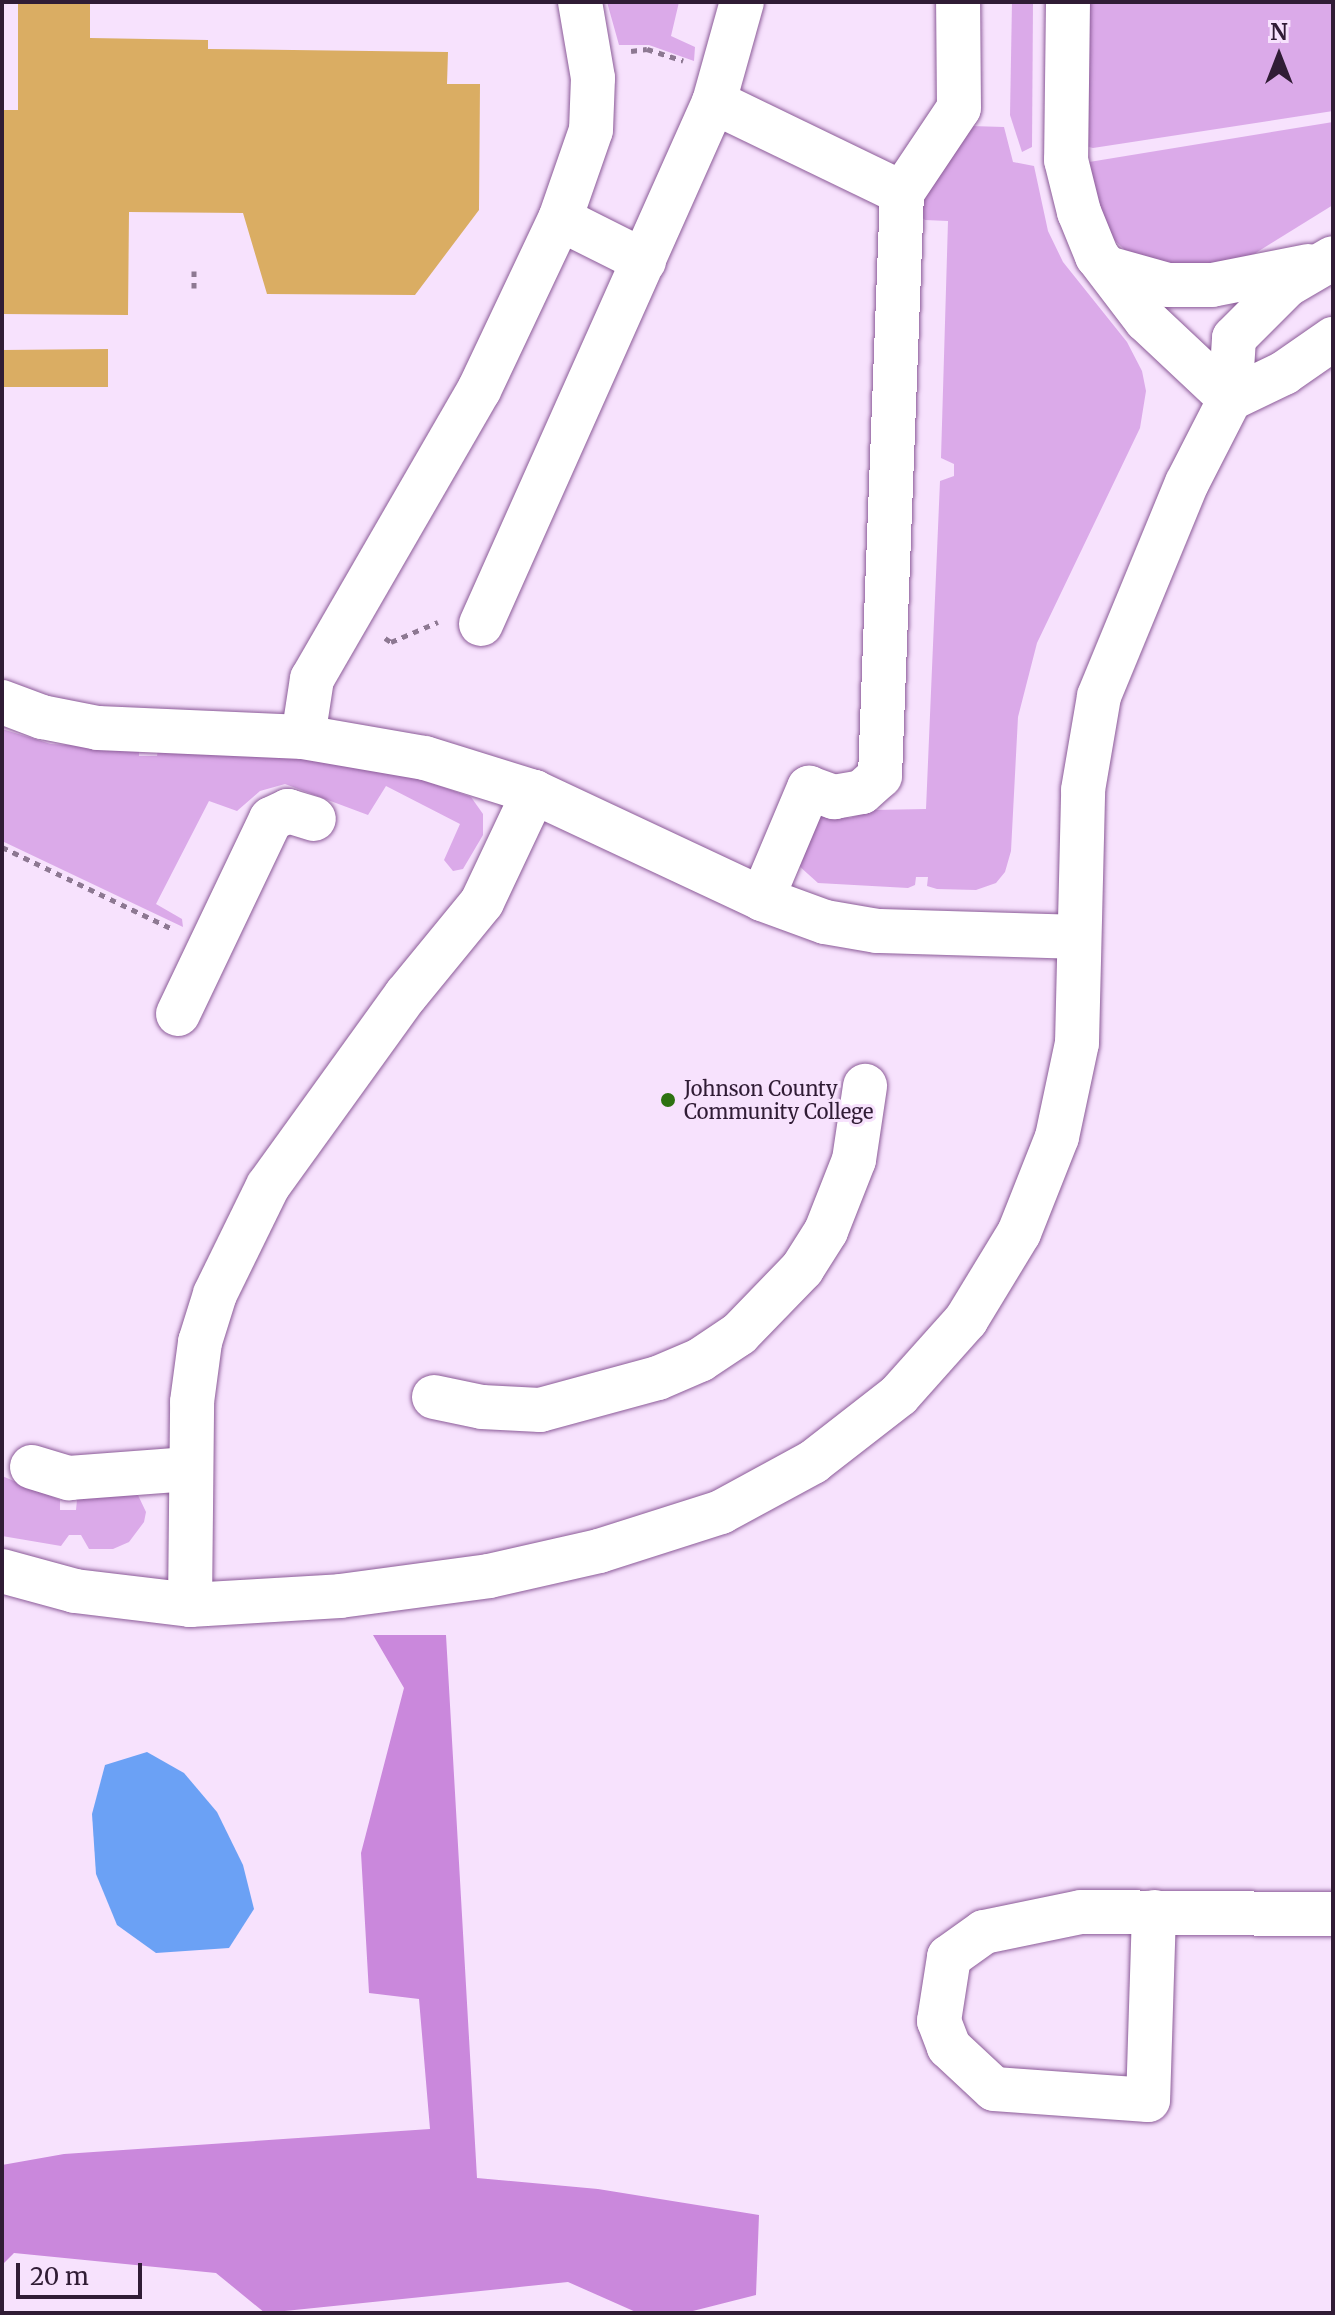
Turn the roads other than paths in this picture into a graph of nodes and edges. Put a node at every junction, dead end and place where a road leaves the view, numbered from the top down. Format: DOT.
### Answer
graph roads {
  1 [pos="580,2"];
  2 [pos="742,2"];
  3 [pos="958,2"];
  4 [pos="1068,2"];
  5 [pos="714,102"];
  6 [pos="902,193"];
  7 [pos="560,219"];
  8 [pos="1329,260"];
  9 [pos="644,261"];
  10 [pos="1107,268"];
  11 [pos="1333,339"];
  12 [pos="1230,399"];
  13 [pos="465,621"];
  14 [pos="2,702"];
  15 [pos="303,737"];
  16 [pos="534,792"];
  17 [pos="314,819"];
  18 [pos="762,899"];
  19 [pos="1076,937"];
  20 [pos="178,1014"];
  21 [pos="865,1086"];
  22 [pos="434,1397"];
  23 [pos="32,1467"];
  24 [pos="189,1469"];
  25 [pos="2,1571"];
  26 [pos="190,1605"];
  27 [pos="1154,1912"];
  28 [pos="1333,1914"];
  1 -- 7 [label="street"];
  2 -- 5 [label="street"];
  3 -- 6 [label="street"];
  4 -- 10 [label="street"];
  5 -- 6 [label="street"];
  5 -- 9 [label="street"];
  6 -- 18 [label="street"];
  7 -- 9 [label="street"];
  7 -- 15 [label="street"];
  8 -- 10 [label="street"];
  8 -- 12 [label="street"];
  9 -- 13 [label="street"];
  10 -- 12 [label="street"];
  11 -- 12 [label="street"];
  12 -- 19 [label="street"];
  14 -- 15 [label="street"];
  15 -- 16 [label="street"];
  16 -- 18 [label="street"];
  16 -- 24 [label="street"];
  17 -- 20 [label="street"];
  18 -- 19 [label="street"];
  19 -- 26 [label="street"];
  21 -- 22 [label="street"];
  23 -- 24 [label="street"];
  24 -- 26 [label="street"];
  25 -- 26 [label="street"];
  27 -- 27 [label="street"];
  27 -- 28 [label="street"];
}
